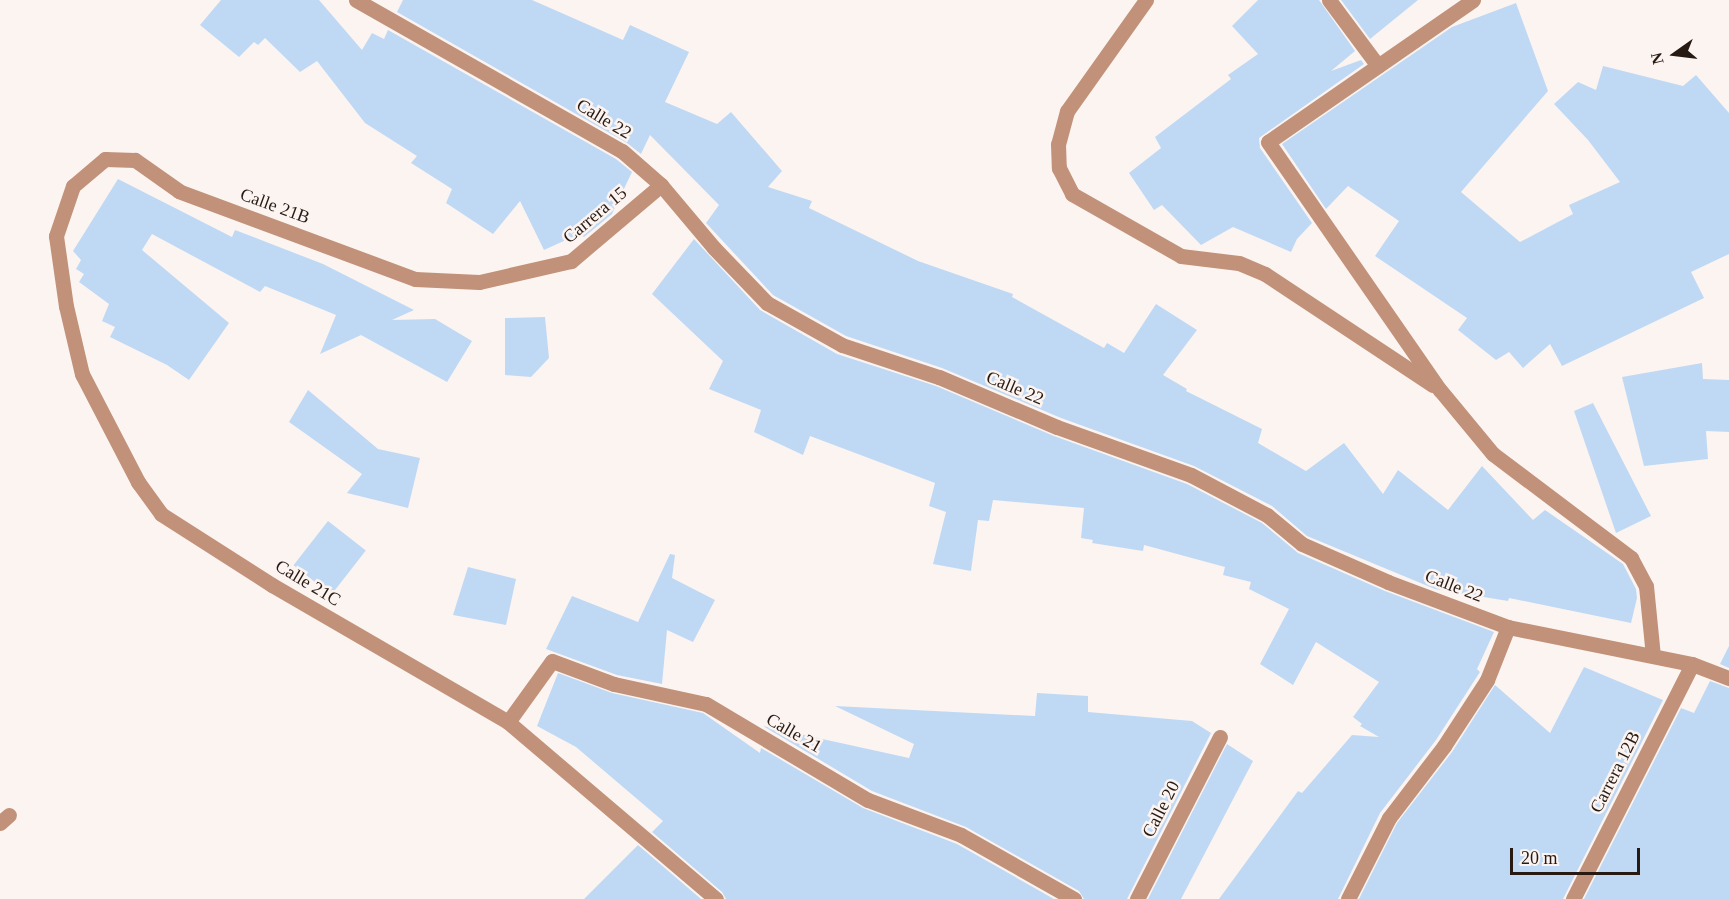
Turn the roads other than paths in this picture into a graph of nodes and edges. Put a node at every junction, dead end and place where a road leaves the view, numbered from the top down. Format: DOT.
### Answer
graph roads {
  1 [pos="356,0"];
  2 [pos="1146,0"];
  3 [pos="1329,0"];
  4 [pos="1473,0"];
  5 [pos="1378,66"];
  6 [pos="661,185"];
  7 [pos="73,186"];
  8 [pos="479,282"];
  9 [pos="1440,390"];
  10 [pos="1508,627"];
  11 [pos="1653,656"];
  12 [pos="1692,664"];
  13 [pos="1729,678"];
  14 [pos="508,722"];
  15 [pos="1220,737"];
  16 [pos="717,899"];
  17 [pos="1074,899"];
  18 [pos="1137,899"];
  19 [pos="1348,899"];
  20 [pos="1573,899"];
  1 -- 6 [label="street, Calle 22"];
  2 -- 9 [label="street"];
  3 -- 5 [label="street"];
  4 -- 5 [label="street"];
  5 -- 9 [label="street"];
  6 -- 8 [label="street, Carrera 15"];
  6 -- 10 [label="street, Calle 22"];
  7 -- 8 [label="street, Calle 21B"];
  7 -- 14 [label="street, Calle 21C"];
  9 -- 11 [label="street"];
  10 -- 11 [label="street, Calle 22"];
  10 -- 19 [label="street"];
  11 -- 12 [label="street, Calle 22"];
  12 -- 13 [label="street, Calle 22"];
  12 -- 20 [label="street, Carrera 12B"];
  14 -- 16 [label="street, Calle 21C"];
  14 -- 17 [label="street, Calle 21"];
  15 -- 18 [label="street, Calle 20"];
}
